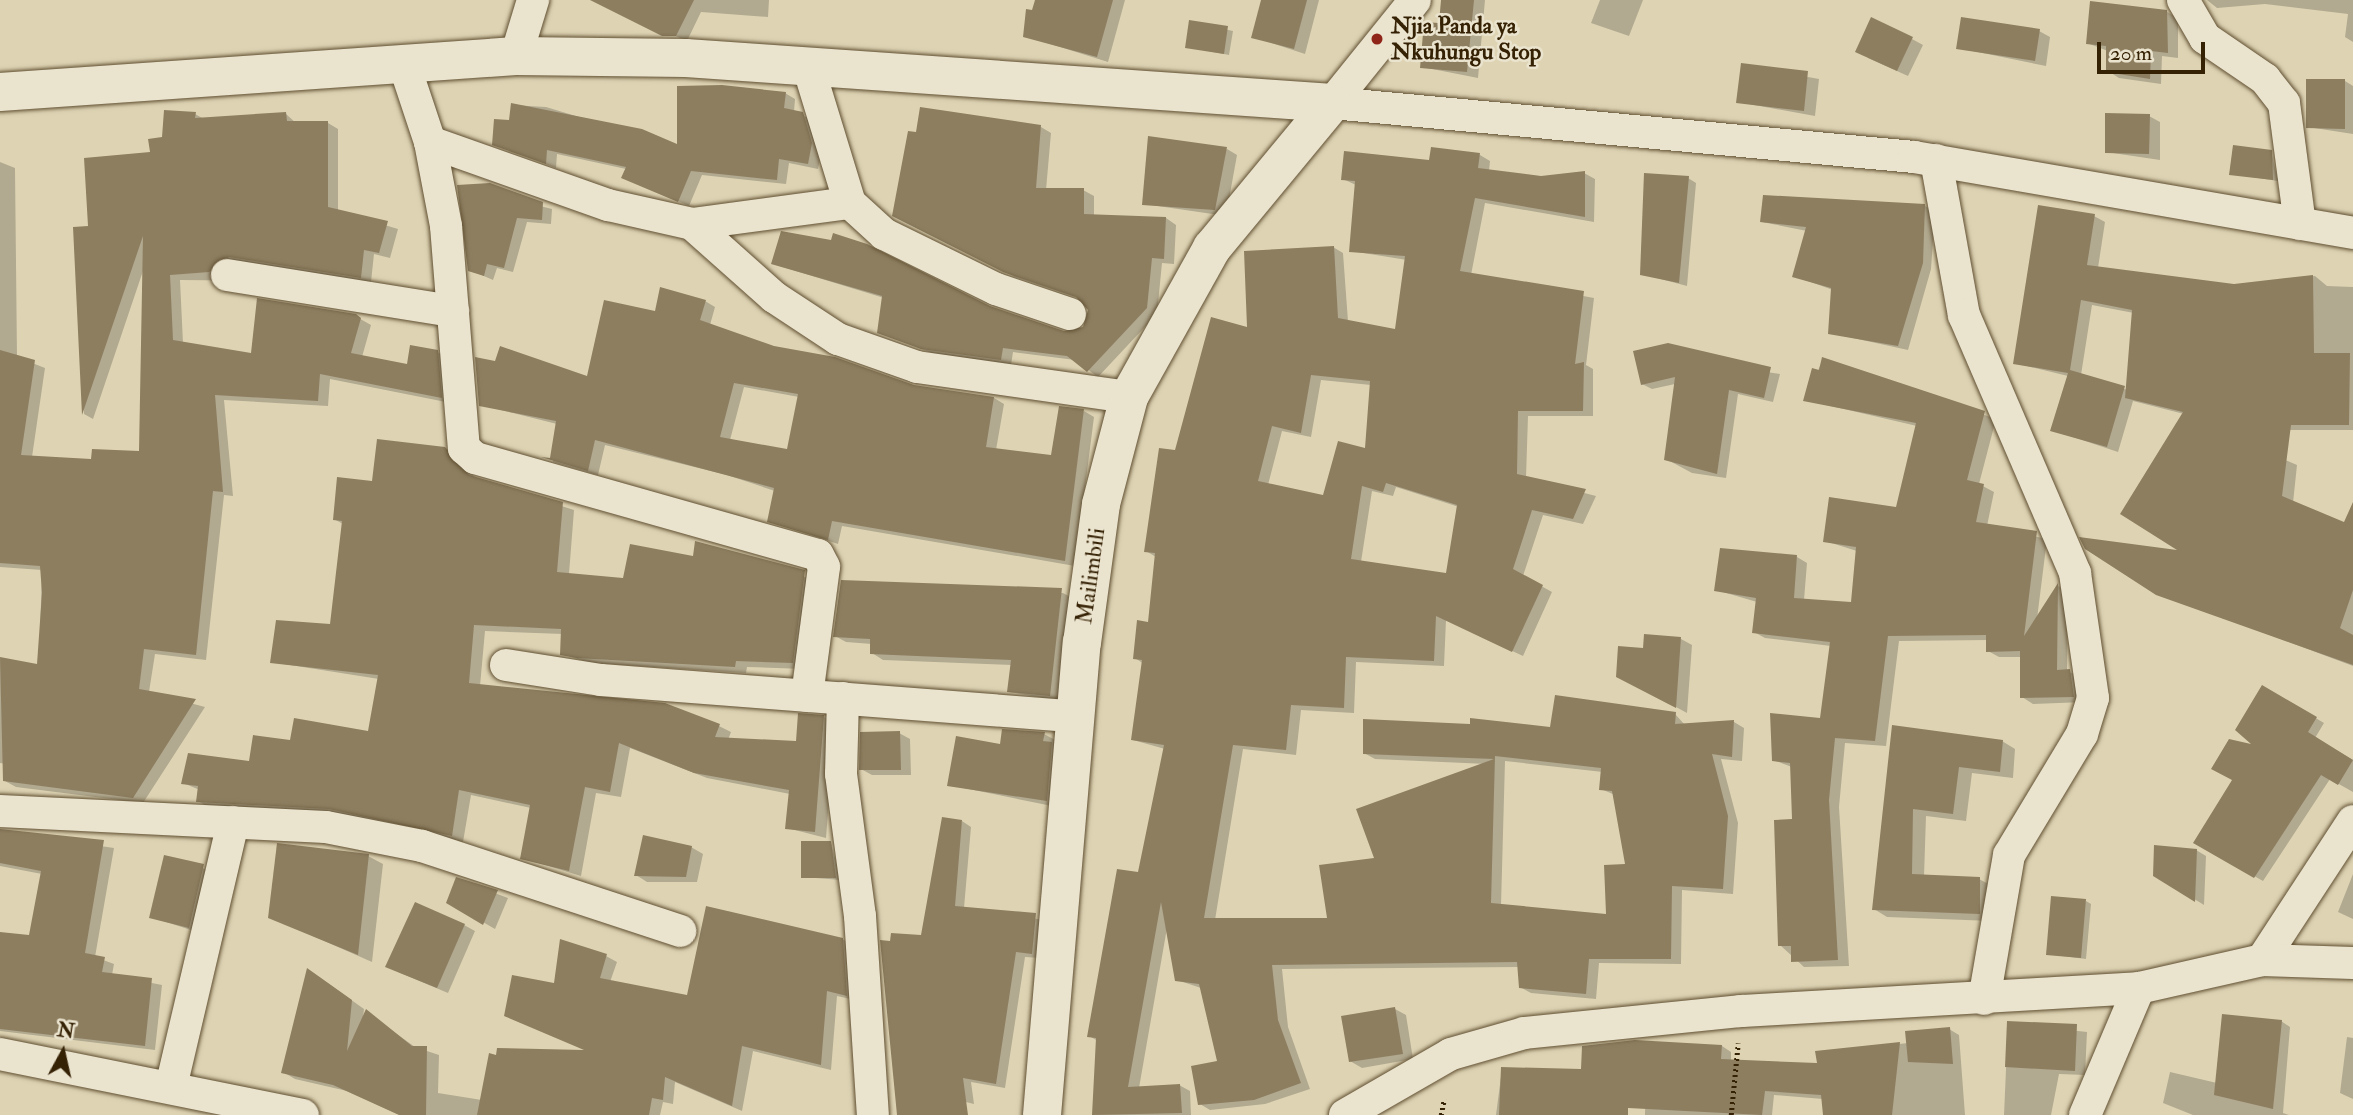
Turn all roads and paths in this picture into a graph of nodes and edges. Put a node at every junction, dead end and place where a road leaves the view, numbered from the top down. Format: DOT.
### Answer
graph roads {
  1 [pos="533,0"];
  2 [pos="1415,0"];
  3 [pos="2183,0"];
  4 [pos="516,56"];
  5 [pos="404,64"];
  6 [pos="808,66"];
  7 [pos="0,92"];
  8 [pos="1332,103"];
  9 [pos="430,142"];
  10 [pos="1936,160"];
  11 [pos="850,203"];
  12 [pos="692,224"];
  13 [pos="2300,224"];
  14 [pos="2353,233"];
  15 [pos="227,275"];
  16 [pos="453,311"];
  17 [pos="1070,314"];
  18 [pos="1129,397"];
  19 [pos="506,665"];
  20 [pos="807,696"];
  21 [pos="843,698"];
  22 [pos="1074,716"];
  23 [pos="0,811"];
  24 [pos="2353,821"];
  25 [pos="233,822"];
  26 [pos="680,932"];
  27 [pos="2262,960"];
  28 [pos="2353,963"];
  29 [pos="2139,988"];
  30 [pos="1984,999"];
  31 [pos="1741,1011"];
  32 [pos="0,1054"];
  33 [pos="171,1087"];
  34 [pos="303,1115"];
  35 [pos="873,1115"];
  36 [pos="1042,1115"];
  37 [pos="1345,1115"];
  38 [pos="1731,1115"];
  39 [pos="2085,1115"];
  1 -- 4 [label="street"];
  2 -- 8 [label="street"];
  3 -- 13 [label="street"];
  4 -- 5 [label="street"];
  4 -- 6 [label="street"];
  5 -- 7 [label="street"];
  5 -- 9 [label="street"];
  6 -- 8 [label="street"];
  6 -- 11 [label="street"];
  8 -- 10 [label="street"];
  8 -- 18 [label="street, Mailimbili"];
  9 -- 12 [label="street"];
  9 -- 16 [label="street"];
  10 -- 13 [label="street"];
  10 -- 30 [label="street"];
  11 -- 12 [label="street"];
  11 -- 17 [label="street"];
  12 -- 18 [label="street"];
  13 -- 14 [label="street"];
  15 -- 16 [label="street"];
  16 -- 20 [label="street"];
  18 -- 22 [label="street, Mailimbili"];
  19 -- 20 [label="street"];
  20 -- 21 [label="street"];
  21 -- 22 [label="street"];
  21 -- 35 [label="street"];
  22 -- 36 [label="street, Mailimbili"];
  23 -- 25 [label="street"];
  24 -- 27 [label="street"];
  25 -- 26 [label="street"];
  25 -- 33 [label="street"];
  27 -- 28 [label="street"];
  27 -- 29 [label="street"];
  29 -- 30 [label="street"];
  29 -- 39 [label="street"];
  30 -- 31 [label="street"];
  31 -- 37 [label="street"];
  31 -- 38 [label="path"];
  32 -- 33 [label="street"];
  33 -- 34 [label="street"];
}
